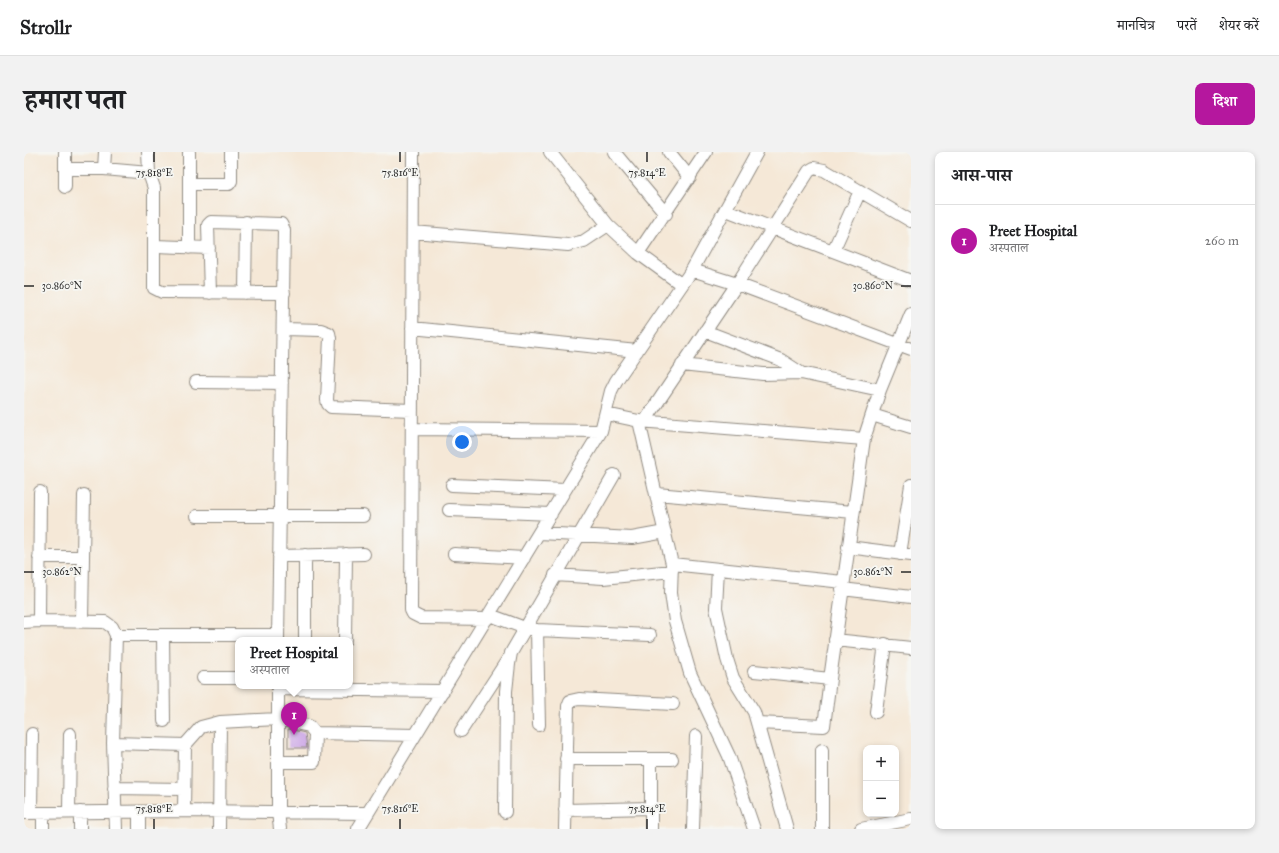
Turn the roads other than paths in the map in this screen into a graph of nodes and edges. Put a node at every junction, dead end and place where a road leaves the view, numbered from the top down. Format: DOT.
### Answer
graph roads {
  1 [pos="65,152"];
  2 [pos="105,152"];
  3 [pos="148,152"];
  4 [pos="189,152"];
  5 [pos="231,152"];
  6 [pos="413,152"];
  7 [pos="550,152"];
  8 [pos="614,152"];
  9 [pos="669,152"];
  10 [pos="706,152"];
  11 [pos="754,153"];
  12 [pos="65,169"];
  13 [pos="104,169"];
  14 [pos="149,173"];
  15 [pos="690,178"];
  16 [pos="189,184"];
  17 [pos="65,187"];
  18 [pos="860,191"];
  19 [pos="726,210"];
  20 [pos="666,214"];
  21 [pos="911,221"];
  22 [pos="246,222"];
  23 [pos="608,225"];
  24 [pos="774,228"];
  25 [pos="413,232"];
  26 [pos="155,246"];
  27 [pos="188,248"];
  28 [pos="209,248"];
  29 [pos="833,251"];
  30 [pos="638,252"];
  31 [pos="692,270"];
  32 [pos="911,281"];
  33 [pos="737,284"];
  34 [pos="682,285"];
  35 [pos="210,293"];
  36 [pos="245,293"];
  37 [pos="284,293"];
  38 [pos="911,314"];
  39 [pos="412,328"];
  40 [pos="284,329"];
  41 [pos="705,332"];
  42 [pos="899,345"];
  43 [pos="911,349"];
  44 [pos="637,351"];
  45 [pos="682,365"];
  46 [pos="801,373"];
  47 [pos="196,382"];
  48 [pos="282,383"];
  49 [pos="880,390"];
  50 [pos="412,410"];
  51 [pos="606,414"];
  52 [pos="872,415"];
  53 [pos="642,421"];
  54 [pos="911,427"];
  55 [pos="412,429"];
  56 [pos="601,431"];
  57 [pos="864,439"];
  58 [pos="614,475"];
  59 [pos="452,485"];
  60 [pos="911,485"];
  61 [pos="565,490"];
  62 [pos="40,492"];
  63 [pos="657,494"];
  64 [pos="84,495"];
  65 [pos="449,510"];
  66 [pos="853,512"];
  67 [pos="551,514"];
  68 [pos="197,516"];
  69 [pos="363,516"];
  70 [pos="280,517"];
  71 [pos="665,532"];
  72 [pos="539,533"];
  73 [pos="579,536"];
  74 [pos="848,547"];
  75 [pos="346,554"];
  76 [pos="364,554"];
  77 [pos="454,554"];
  78 [pos="305,555"];
  79 [pos="906,555"];
  80 [pos="279,556"];
  81 [pos="39,557"];
  82 [pos="83,557"];
  83 [pos="524,558"];
  84 [pos="672,567"];
  85 [pos="718,569"];
  86 [pos="555,576"];
  87 [pos="843,586"];
  88 [pos="911,597"];
  89 [pos="488,617"];
  90 [pos="39,621"];
  91 [pos="82,621"];
  92 [pos="24,622"];
  93 [pos="531,629"];
  94 [pos="650,635"];
  95 [pos="116,636"];
  96 [pos="163,636"];
  97 [pos="278,637"];
  98 [pos="305,637"];
  99 [pos="345,637"];
  100 [pos="835,640"];
  101 [pos="885,644"];
  102 [pos="911,648"];
  103 [pos="512,653"];
  104 [pos="754,671"];
  105 [pos="203,678"];
  106 [pos="235,678"];
  107 [pos="830,679"];
  108 [pos="353,688"];
  109 [pos="278,689"];
  110 [pos="443,691"];
  111 [pos="673,704"];
  112 [pos="876,712"];
  113 [pos="277,719"];
  114 [pos="164,721"];
  115 [pos="220,722"];
  116 [pos="757,723"];
  117 [pos="539,725"];
  118 [pos="461,731"];
  119 [pos="315,733"];
  120 [pos="32,734"];
  121 [pos="70,734"];
  122 [pos="415,735"];
  123 [pos="696,736"];
  124 [pos="113,743"];
  125 [pos="185,745"];
  126 [pos="822,750"];
  127 [pos="566,759"];
  128 [pos="651,759"];
  129 [pos="672,759"];
  130 [pos="278,762"];
  131 [pos="114,788"];
  132 [pos="184,789"];
  133 [pos="651,808"];
  134 [pos="565,810"];
  135 [pos="184,811"];
  136 [pos="220,811"];
  137 [pos="74,812"];
  138 [pos="115,812"];
  139 [pos="139,812"];
  140 [pos="278,812"];
  141 [pos="505,812"];
  142 [pos="32,813"];
  143 [pos="368,813"];
  144 [pos="911,819"];
  145 [pos="895,826"];
  146 [pos="42,829"];
  147 [pos="80,829"];
  148 [pos="116,829"];
  149 [pos="139,829"];
  150 [pos="219,829"];
  151 [pos="280,829"];
  152 [pos="358,829"];
  153 [pos="565,829"];
  154 [pos="652,829"];
  155 [pos="693,829"];
  156 [pos="754,829"];
  157 [pos="787,829"];
  158 [pos="822,829"];
  159 [pos="861,829"];
  1 -- 12 [label="street"];
  2 -- 13 [label="street"];
  3 -- 14 [label="street"];
  4 -- 16 [label="street"];
  5 -- 16 [label="street"];
  6 -- 25 [label="street"];
  7 -- 23 [label="street"];
  8 -- 20 [label="street"];
  9 -- 15 [label="street"];
  10 -- 15 [label="street"];
  11 -- 19 [label="street"];
  12 -- 13 [label="street"];
  12 -- 17 [label="street"];
  13 -- 14 [label="street"];
  14 -- 26 [label="street"];
  15 -- 20 [label="street"];
  16 -- 27 [label="street"];
  18 -- 21 [label="street"];
  18 -- 24 [label="street"];
  18 -- 29 [label="street"];
  19 -- 24 [label="street"];
  19 -- 31 [label="street"];
  20 -- 30 [label="street"];
  22 -- 28 [label="street"];
  22 -- 36 [label="street"];
  22 -- 37 [label="street"];
  23 -- 25 [label="street"];
  23 -- 30 [label="street"];
  24 -- 29 [label="street"];
  24 -- 33 [label="street"];
  25 -- 39 [label="street"];
  26 -- 27 [label="street"];
  26 -- 35 [label="street"];
  27 -- 28 [label="street"];
  28 -- 35 [label="street"];
  29 -- 32 [label="street"];
  30 -- 34 [label="street"];
  31 -- 33 [label="street"];
  31 -- 34 [label="street"];
  33 -- 41 [label="street"];
  33 -- 42 [label="street"];
  34 -- 44 [label="street"];
  35 -- 36 [label="street"];
  36 -- 37 [label="street"];
  37 -- 40 [label="street"];
  38 -- 42 [label="street"];
  39 -- 44 [label="street"];
  39 -- 50 [label="street"];
  40 -- 48 [label="street"];
  40 -- 50 [label="street"];
  41 -- 45 [label="street"];
  41 -- 46 [label="street"];
  42 -- 43 [label="street"];
  42 -- 49 [label="street"];
  44 -- 51 [label="street"];
  45 -- 46 [label="street"];
  45 -- 53 [label="street"];
  46 -- 49 [label="street"];
  47 -- 48 [label="street"];
  48 -- 70 [label="street"];
  49 -- 52 [label="street"];
  50 -- 55 [label="street"];
  51 -- 53 [label="street"];
  51 -- 56 [label="street"];
  52 -- 54 [label="street"];
  52 -- 57 [label="street"];
  53 -- 57 [label="street"];
  53 -- 63 [label="street"];
  55 -- 56 [label="street"];
  55 -- 89 [label="street"];
  56 -- 61 [label="street"];
  57 -- 66 [label="street"];
  58 -- 73 [label="street"];
  59 -- 61 [label="street"];
  60 -- 79 [label="street"];
  61 -- 67 [label="street"];
  62 -- 81 [label="street"];
  63 -- 66 [label="street"];
  63 -- 71 [label="street"];
  64 -- 82 [label="street"];
  65 -- 67 [label="street"];
  66 -- 74 [label="street"];
  67 -- 72 [label="street"];
  68 -- 70 [label="street"];
  69 -- 70 [label="street"];
  70 -- 80 [label="street"];
  71 -- 73 [label="street"];
  71 -- 84 [label="street"];
  72 -- 73 [label="street"];
  72 -- 83 [label="street"];
  73 -- 86 [label="street"];
  74 -- 79 [label="street"];
  74 -- 87 [label="street"];
  75 -- 76 [label="street"];
  75 -- 78 [label="street"];
  75 -- 99 [label="street"];
  77 -- 83 [label="street"];
  78 -- 80 [label="street"];
  78 -- 98 [label="street"];
  80 -- 97 [label="street"];
  81 -- 82 [label="street"];
  81 -- 90 [label="street"];
  82 -- 91 [label="street"];
  83 -- 89 [label="street"];
  84 -- 85 [label="street"];
  84 -- 86 [label="street"];
  84 -- 156 [label="street"];
  85 -- 87 [label="street"];
  85 -- 116 [label="street"];
  86 -- 93 [label="street"];
  87 -- 88 [label="street"];
  87 -- 100 [label="street"];
  89 -- 93 [label="street"];
  89 -- 110 [label="street"];
  90 -- 91 [label="street"];
  90 -- 92 [label="street"];
  91 -- 95 [label="street"];
  93 -- 94 [label="street"];
  93 -- 103 [label="street"];
  93 -- 117 [label="street"];
  95 -- 96 [label="street"];
  95 -- 124 [label="street"];
  96 -- 97 [label="street"];
  96 -- 114 [label="street"];
  100 -- 101 [label="street"];
  100 -- 107 [label="street"];
  101 -- 102 [label="street"];
  101 -- 112 [label="street"];
  103 -- 118 [label="street"];
  103 -- 141 [label="street"];
  104 -- 107 [label="street"];
  105 -- 106 [label="street"];
  107 -- 116 [label="street"];
  108 -- 110 [label="street"];
  109 -- 113 [label="street"];
  110 -- 122 [label="street"];
  111 -- 127 [label="street"];
  113 -- 115 [label="street"];
  113 -- 119 [label="street"];
  113 -- 130 [label="street"];
  115 -- 125 [label="street"];
  115 -- 136 [label="street"];
  116 -- 157 [label="street"];
  119 -- 122 [label="street"];
  119 -- 130 [label="street"];
  120 -- 142 [label="street"];
  121 -- 137 [label="street"];
  122 -- 143 [label="street"];
  123 -- 155 [label="street"];
  124 -- 125 [label="street"];
  124 -- 131 [label="street"];
  125 -- 132 [label="street"];
  126 -- 158 [label="street"];
  127 -- 128 [label="street"];
  127 -- 134 [label="street"];
  128 -- 129 [label="street"];
  128 -- 133 [label="street"];
  130 -- 140 [label="street"];
  131 -- 132 [label="street"];
  131 -- 138 [label="street"];
  132 -- 135 [label="street"];
  133 -- 134 [label="street"];
  133 -- 154 [label="street"];
  134 -- 153 [label="street"];
  135 -- 136 [label="street"];
  135 -- 139 [label="street"];
  136 -- 140 [label="street"];
  136 -- 150 [label="street"];
  137 -- 138 [label="street"];
  137 -- 142 [label="street"];
  137 -- 147 [label="street"];
  138 -- 139 [label="street"];
  138 -- 148 [label="street"];
  139 -- 149 [label="street"];
  140 -- 143 [label="street"];
  140 -- 151 [label="street"];
  142 -- 146 [label="street"];
  143 -- 152 [label="street"];
  144 -- 145 [label="street"];
  145 -- 159 [label="street"];
}
